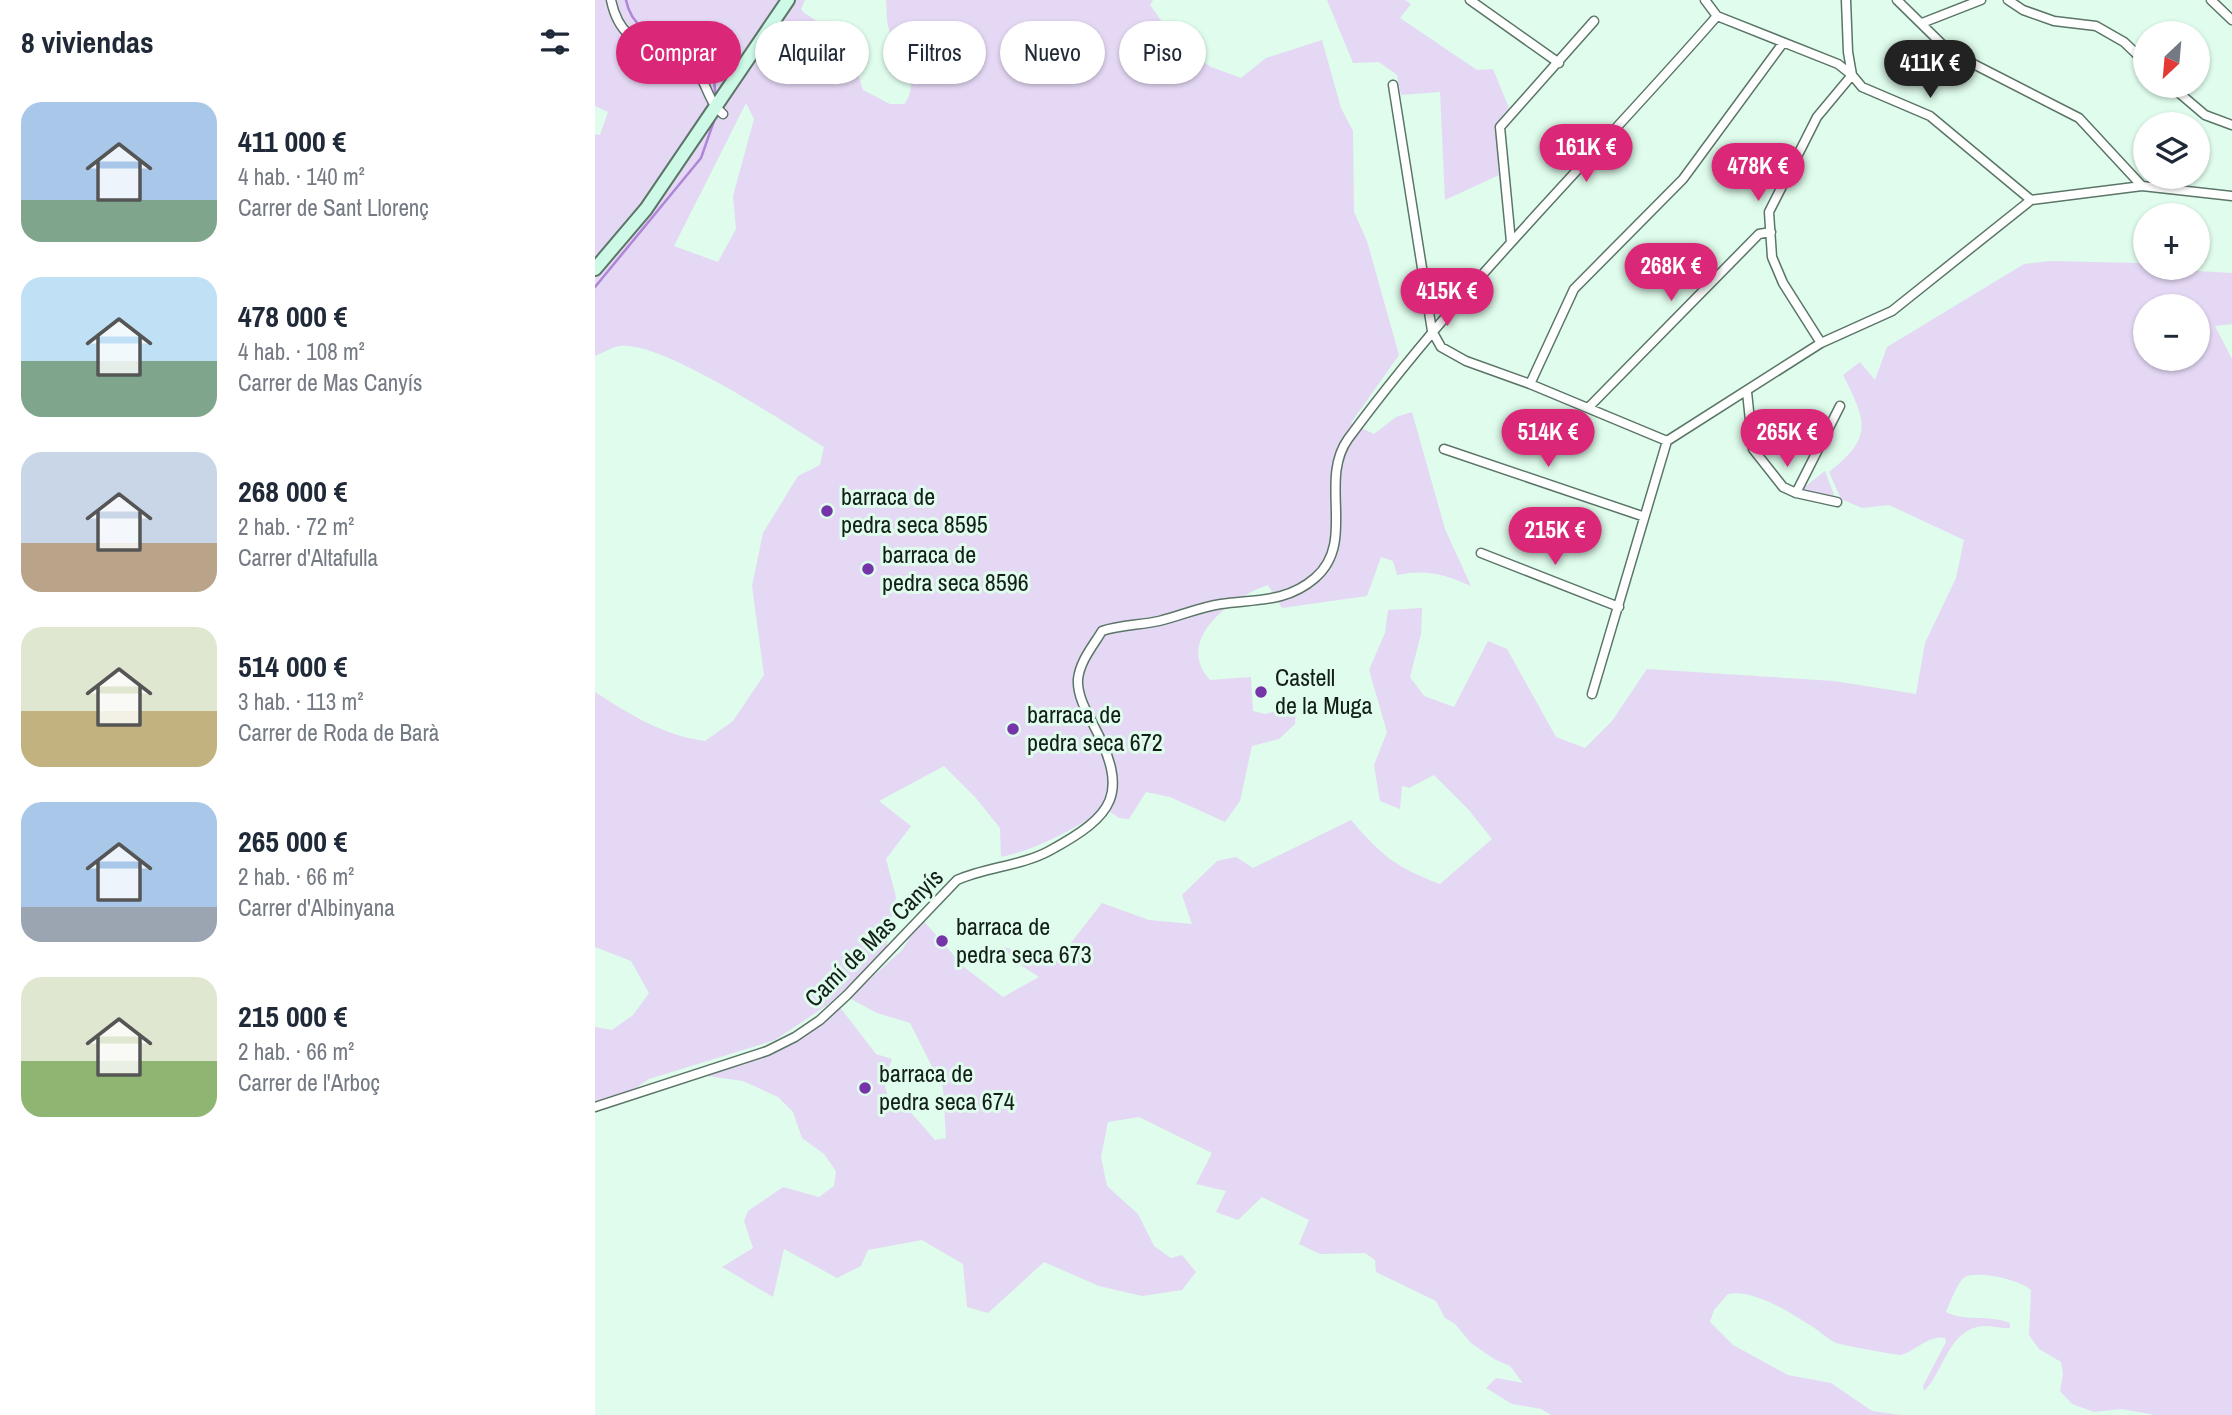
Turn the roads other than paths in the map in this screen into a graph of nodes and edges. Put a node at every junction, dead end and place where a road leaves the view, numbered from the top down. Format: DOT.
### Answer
graph roads {
  1 [pos="611,0"];
  2 [pos="788,0"];
  3 [pos="1470,0"];
  4 [pos="1705,0"];
  5 [pos="1846,0"];
  6 [pos="1898,0"];
  7 [pos="1981,0"];
  8 [pos="2008,0"];
  9 [pos="2211,0"];
  10 [pos="1717,16"];
  11 [pos="2232,20"];
  12 [pos="1594,21"];
  13 [pos="1922,23"];
  14 [pos="1783,43"];
  15 [pos="2133,51"];
  16 [pos="1559,63"];
  17 [pos="1852,75"];
  18 [pos="1393,85"];
  19 [pos="2185,98"];
  20 [pos="714,113"];
  21 [pos="2232,125"];
  22 [pos="2133,176"];
  23 [pos="2133,187"];
  24 [pos="2172,189"];
  25 [pos="2232,195"];
  26 [pos="2031,200"];
  27 [pos="1771,232"];
  28 [pos="1511,243"];
  29 [pos="595,269"];
  30 [pos="1432,331"];
  31 [pos="1821,343"];
  32 [pos="1530,384"];
  33 [pos="1747,392"];
  34 [pos="1840,406"];
  35 [pos="1589,407"];
  36 [pos="1667,441"];
  37 [pos="1444,449"];
  38 [pos="1796,493"];
  39 [pos="1837,502"];
  40 [pos="1642,516"];
  41 [pos="1481,552"];
  42 [pos="1619,607"];
  43 [pos="1592,694"];
  44 [pos="595,1107"];
  1 -- 20 [label="street"];
  2 -- 20 [label="main road"];
  3 -- 16 [label="street"];
  4 -- 10 [label="street"];
  5 -- 17 [label="street"];
  6 -- 13 [label="street"];
  7 -- 13 [label="street"];
  8 -- 15 [label="street"];
  9 -- 11 [label="street"];
  10 -- 14 [label="street"];
  10 -- 28 [label="street"];
  12 -- 16 [label="street"];
  13 -- 22 [label="street"];
  14 -- 17 [label="street"];
  14 -- 32 [label="street"];
  16 -- 28 [label="street"];
  17 -- 26 [label="street"];
  17 -- 27 [label="street"];
  18 -- 30 [label="street"];
  19 -- 21 [label="street"];
  20 -- 29 [label="main road"];
  23 -- 26 [label="street"];
  24 -- 25 [label="street"];
  26 -- 31 [label="street"];
  27 -- 31 [label="street"];
  27 -- 35 [label="street"];
  28 -- 30 [label="street"];
  30 -- 32 [label="street"];
  30 -- 44 [label="street, Camí de Mas Canyís"];
  31 -- 33 [label="street"];
  32 -- 35 [label="street"];
  33 -- 36 [label="street"];
  33 -- 38 [label="street"];
  34 -- 38 [label="street"];
  35 -- 36 [label="street"];
  36 -- 40 [label="street"];
  37 -- 40 [label="street"];
  38 -- 39 [label="street"];
  40 -- 42 [label="street"];
  41 -- 42 [label="street"];
  42 -- 43 [label="street"];
}
